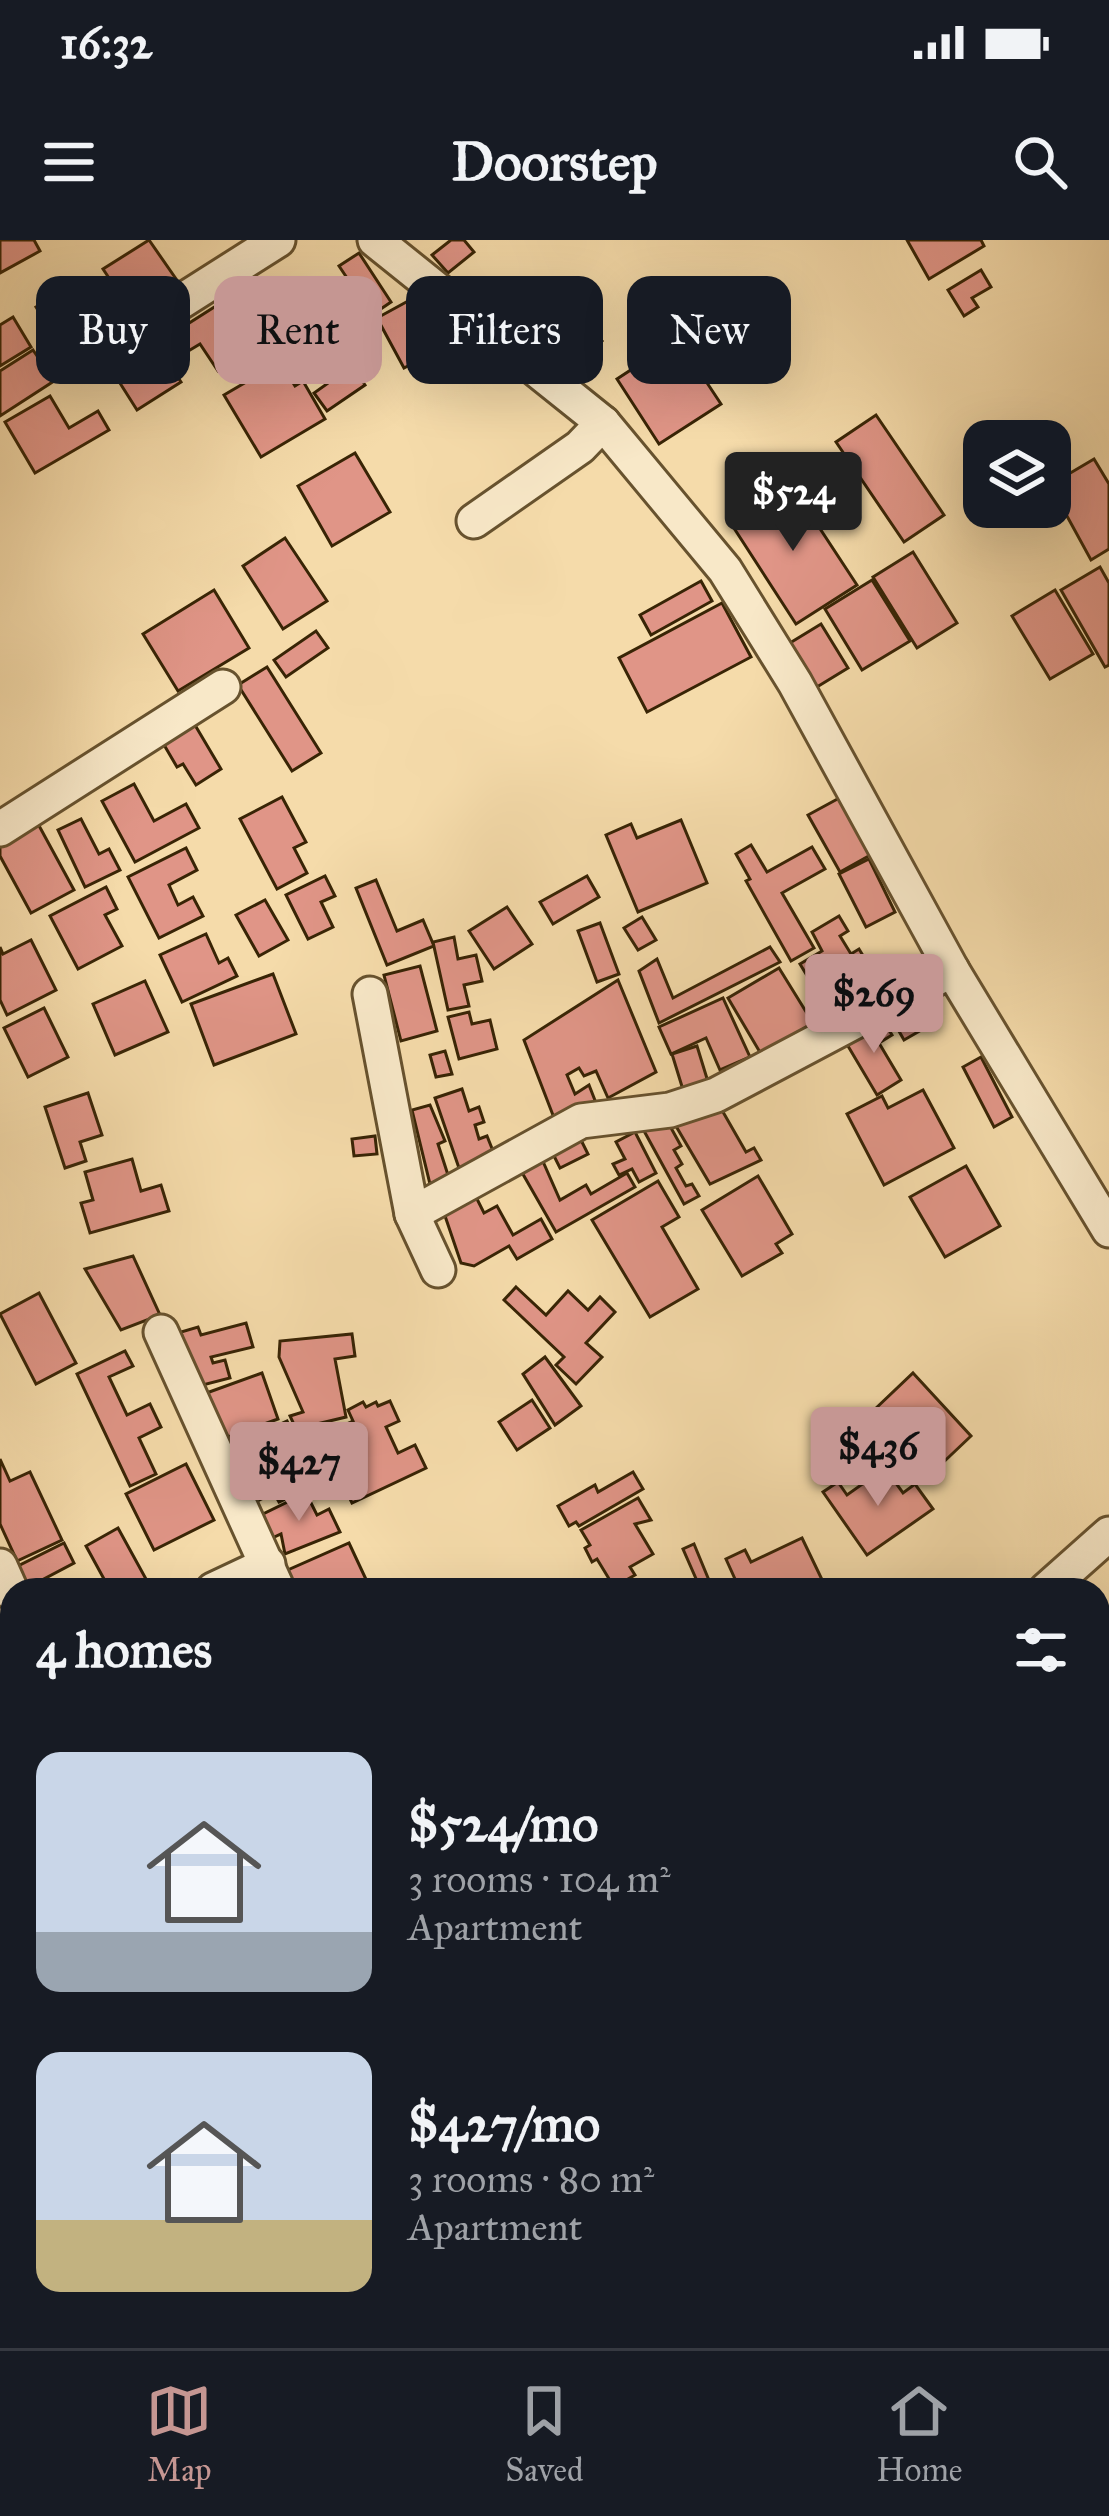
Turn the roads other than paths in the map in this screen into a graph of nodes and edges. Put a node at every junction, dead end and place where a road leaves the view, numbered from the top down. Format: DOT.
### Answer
graph roads {
  1 [pos="278,240"];
  2 [pos="375,240"];
  3 [pos="190,296"];
  4 [pos="603,423"];
  5 [pos="474,521"];
  6 [pos="223,687"];
  7 [pos="0,829"];
  8 [pos="952,970"];
  9 [pos="370,994"];
  10 [pos="412,1214"];
  11 [pos="1109,1230"];
  12 [pos="438,1270"];
  13 [pos="161,1332"];
  14 [pos="1109,1534"];
  15 [pos="273,1577"];
  16 [pos="1060,1578"];
  1 -- 3 [label="street"];
  2 -- 4 [label="street"];
  4 -- 5 [label="street"];
  4 -- 8 [label="street"];
  6 -- 7 [label="street"];
  8 -- 10 [label="street"];
  8 -- 11 [label="street"];
  9 -- 10 [label="street"];
  10 -- 12 [label="street"];
  13 -- 15 [label="street"];
  14 -- 16 [label="street"];
}
